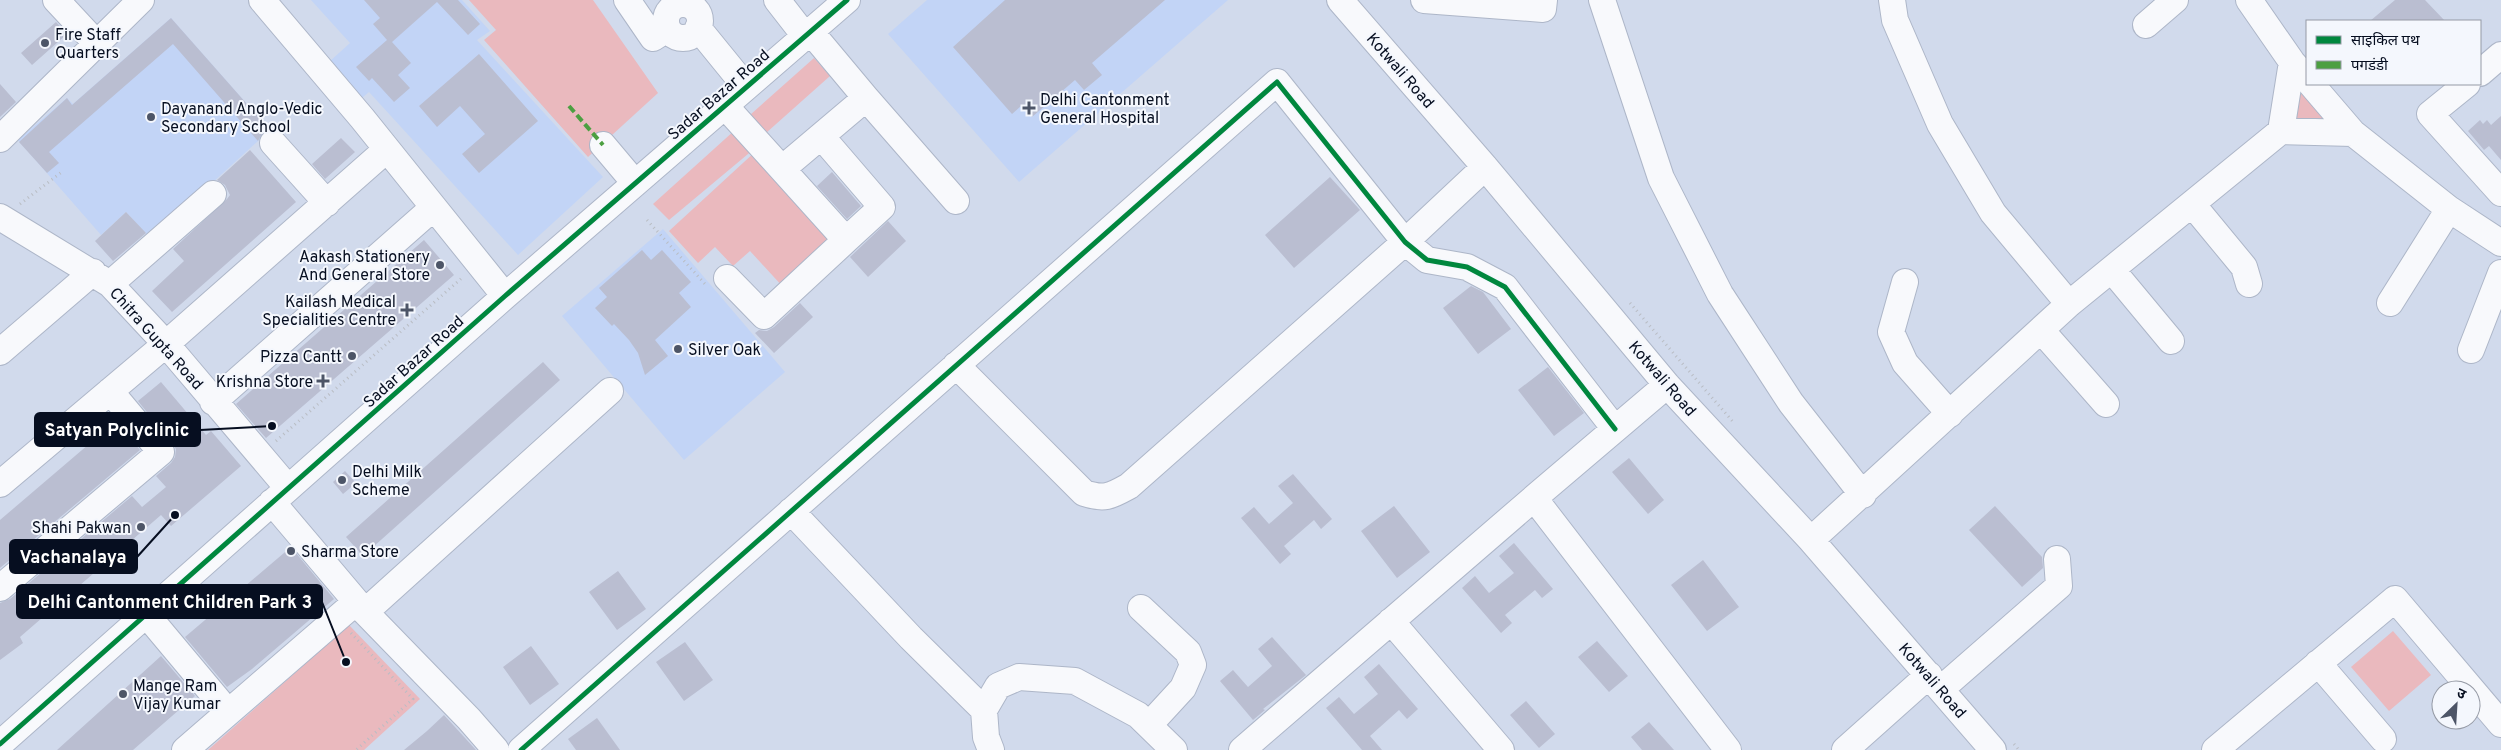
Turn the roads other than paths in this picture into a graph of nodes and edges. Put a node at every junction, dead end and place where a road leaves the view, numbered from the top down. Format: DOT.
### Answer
graph roads {
  1 [pos="56,0"];
  2 [pos="141,0"];
  3 [pos="262,0"];
  4 [pos="627,0"];
  5 [pos="777,0"];
  6 [pos="1340,0"];
  7 [pos="1424,0"];
  8 [pos="1544,0"];
  9 [pos="1602,0"];
  10 [pos="1892,0"];
  11 [pos="2175,0"];
  12 [pos="2250,0"];
  13 [pos="840,2"];
  14 [pos="699,12"];
  15 [pos="2146,25"];
  16 [pos="808,34"];
  17 [pos="97,44"];
  18 [pos="2501,55"];
  19 [pos="2300,70"];
  20 [pos="2481,72"];
  21 [pos="2312,85"];
  22 [pos="2466,85"];
  23 [pos="746,87"];
  24 [pos="866,98"];
  25 [pos="725,106"];
  26 [pos="2281,131"];
  27 [pos="2353,133"];
  28 [pos="821,136"];
  29 [pos="0,139"];
  30 [pos="273,143"];
  31 [pos="603,145"];
  32 [pos="386,150"];
  33 [pos="1485,168"];
  34 [pos="782,169"];
  35 [pos="635,183"];
  36 [pos="2501,193"];
  37 [pos="213,194"];
  38 [pos="956,201"];
  39 [pos="327,203"];
  40 [pos="2192,204"];
  41 [pos="433,208"];
  42 [pos="2449,209"];
  43 [pos="1,218"];
  44 [pos="846,240"];
  45 [pos="1404,242"];
  46 [pos="2501,243"];
  47 [pos="2112,270"];
  48 [pos="2501,273"];
  49 [pos="101,278"];
  50 [pos="1905,282"];
  51 [pos="718,284"];
  52 [pos="2249,284"];
  53 [pos="505,296"];
  54 [pos="2390,303"];
  55 [pos="2069,304"];
  56 [pos="2041,330"];
  57 [pos="2171,341"];
  58 [pos="166,344"];
  59 [pos="2471,350"];
  60 [pos="0,352"];
  61 [pos="956,366"];
  62 [pos="1667,385"];
  63 [pos="610,390"];
  64 [pos="110,391"];
  65 [pos="213,402"];
  66 [pos="2106,404"];
  67 [pos="1950,414"];
  68 [pos="1615,429"];
  69 [pos="0,484"];
  70 [pos="280,495"];
  71 [pos="1863,495"];
  72 [pos="1534,498"];
  73 [pos="791,512"];
  74 [pos="1811,540"];
  75 [pos="2057,559"];
  76 [pos="0,588"];
  77 [pos="360,607"];
  78 [pos="1141,608"];
  79 [pos="146,614"];
  80 [pos="1391,621"];
  81 [pos="2318,663"];
  82 [pos="1935,682"];
  83 [pos="984,710"];
  84 [pos="228,712"];
  85 [pos="2501,724"];
  86 [pos="1149,725"];
  87 [pos="2383,739"];
  88 [pos="2,743"];
  89 [pos="2003,746"];
  90 [pos="185,750"];
  91 [pos="496,750"];
  92 [pos="521,750"];
  93 [pos="992,750"];
  94 [pos="1174,750"];
  95 [pos="1242,750"];
  96 [pos="1501,750"];
  97 [pos="1728,750"];
  98 [pos="1845,750"];
  99 [pos="2215,750"];
  1 -- 17 [label="street"];
  2 -- 17 [label="street"];
  3 -- 32 [label="street"];
  4 -- 14 [label="street"];
  5 -- 16 [label="street"];
  6 -- 33 [label="street, Kotwali Road"];
  7 -- 8 [label="street"];
  9 -- 71 [label="street"];
  10 -- 55 [label="street"];
  11 -- 15 [label="street"];
  12 -- 19 [label="street"];
  13 -- 16 [label="street, Sadar Bazar Road"];
  14 -- 23 [label="street"];
  16 -- 23 [label="street, Sadar Bazar Road"];
  16 -- 24 [label="street"];
  17 -- 29 [label="street"];
  18 -- 20 [label="street"];
  19 -- 26 [label="street"];
  21 -- 27 [label="street"];
  22 -- 36 [label="street"];
  23 -- 25 [label="street, Sadar Bazar Road"];
  24 -- 28 [label="street"];
  24 -- 38 [label="street"];
  25 -- 34 [label="street"];
  25 -- 35 [label="street, Sadar Bazar Road"];
  26 -- 27 [label="street"];
  26 -- 40 [label="street"];
  27 -- 42 [label="street"];
  28 -- 34 [label="street"];
  28 -- 44 [label="street"];
  30 -- 39 [label="street"];
  31 -- 35 [label="street"];
  32 -- 39 [label="street"];
  32 -- 41 [label="street"];
  33 -- 45 [label="street"];
  33 -- 62 [label="street, Kotwali Road"];
  34 -- 44 [label="street"];
  35 -- 53 [label="street, Sadar Bazar Road"];
  37 -- 49 [label="street"];
  39 -- 58 [label="street"];
  40 -- 47 [label="street"];
  40 -- 52 [label="street"];
  41 -- 53 [label="street"];
  41 -- 65 [label="street"];
  42 -- 46 [label="street"];
  42 -- 54 [label="street"];
  43 -- 49 [label="street, Chitra Gupta Road"];
  44 -- 51 [label="street"];
  45 -- 61 [label="street"];
  45 -- 61 [label="street"];
  45 -- 68 [label="street"];
  47 -- 55 [label="street"];
  47 -- 57 [label="street"];
  48 -- 59 [label="street"];
  49 -- 58 [label="street, Chitra Gupta Road"];
  49 -- 60 [label="street"];
  50 -- 67 [label="street"];
  53 -- 70 [label="street, Sadar Bazar Road"];
  55 -- 56 [label="street"];
  56 -- 66 [label="street"];
  56 -- 67 [label="street"];
  58 -- 64 [label="street"];
  58 -- 65 [label="street, Chitra Gupta Road"];
  61 -- 73 [label="street"];
  62 -- 68 [label="street"];
  62 -- 74 [label="street, Kotwali Road"];
  63 -- 77 [label="street"];
  64 -- 69 [label="street"];
  64 -- 76 [label="street"];
  65 -- 70 [label="street, Chitra Gupta Road"];
  67 -- 71 [label="street"];
  68 -- 72 [label="street"];
  70 -- 77 [label="street, Chitra Gupta Road"];
  70 -- 79 [label="street, Sadar Bazar Road"];
  71 -- 74 [label="street"];
  72 -- 80 [label="street"];
  72 -- 97 [label="street"];
  73 -- 83 [label="street"];
  73 -- 92 [label="street"];
  74 -- 82 [label="street, Kotwali Road"];
  75 -- 82 [label="street"];
  77 -- 84 [label="street"];
  77 -- 91 [label="street, Chitra Gupta Road"];
  78 -- 86 [label="street"];
  79 -- 84 [label="street"];
  79 -- 88 [label="street, Sadar Bazar Road"];
  80 -- 95 [label="street"];
  80 -- 96 [label="street"];
  81 -- 85 [label="street"];
  81 -- 87 [label="street"];
  81 -- 99 [label="street"];
  82 -- 89 [label="street, Kotwali Road"];
  82 -- 98 [label="street"];
  83 -- 86 [label="street"];
  83 -- 93 [label="street"];
  84 -- 90 [label="street"];
  86 -- 94 [label="street"];
}
